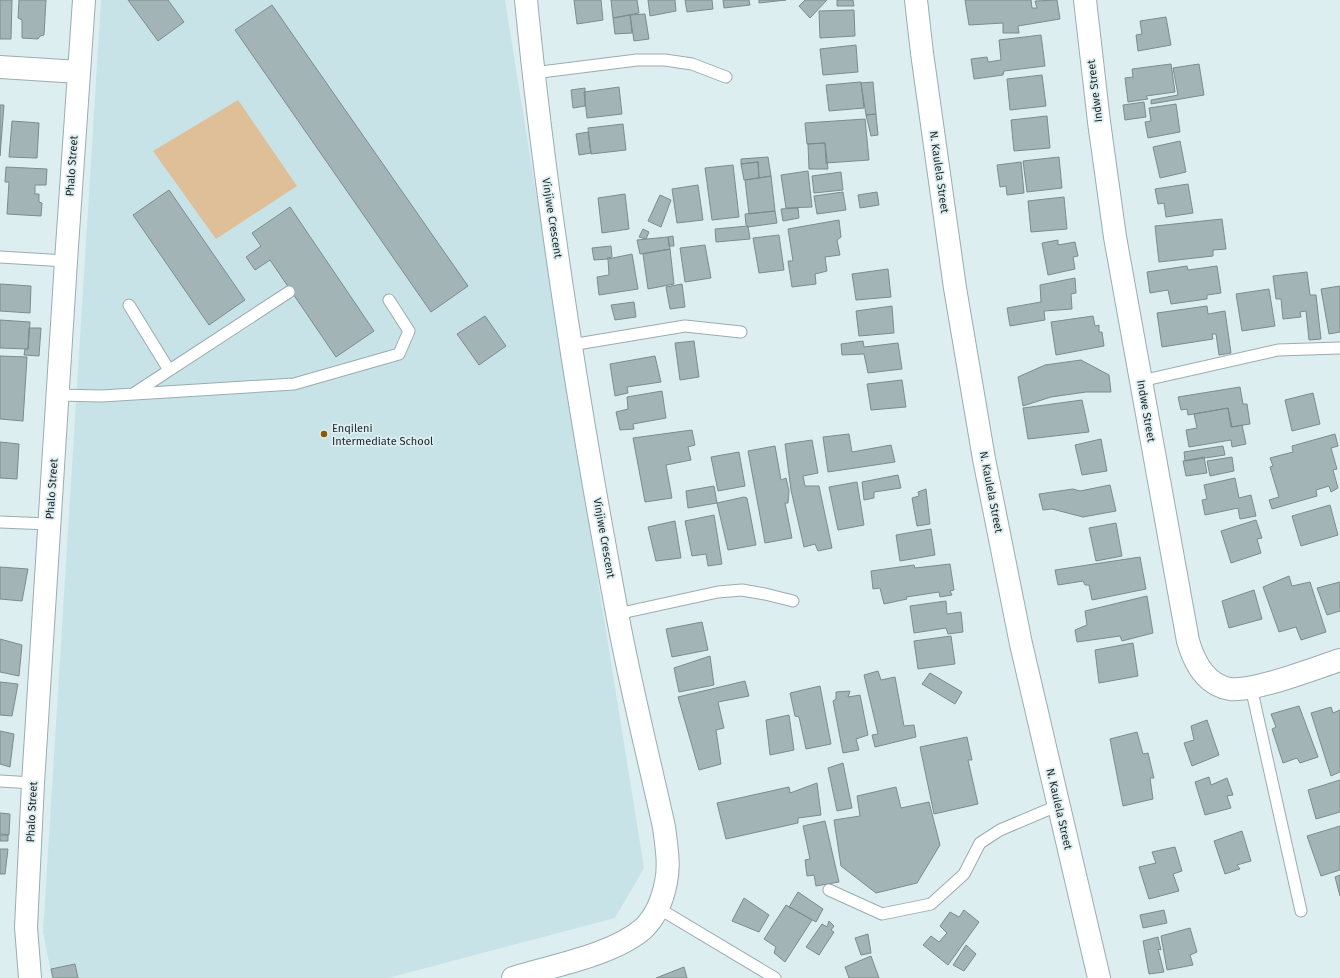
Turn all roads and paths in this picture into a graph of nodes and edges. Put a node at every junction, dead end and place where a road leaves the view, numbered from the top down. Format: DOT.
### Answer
graph roads {
  1 [pos="84,0"];
  2 [pos="526,0"];
  3 [pos="916,0"];
  4 [pos="1085,0"];
  5 [pos="0,67"];
  6 [pos="79,72"];
  7 [pos="533,73"];
  8 [pos="726,77"];
  9 [pos="0,258"];
  10 [pos="66,261"];
  11 [pos="289,292"];
  12 [pos="389,300"];
  13 [pos="129,305"];
  14 [pos="741,332"];
  15 [pos="571,344"];
  16 [pos="1340,348"];
  17 [pos="169,370"];
  18 [pos="1141,381"];
  19 [pos="132,394"];
  20 [pos="57,395"];
  21 [pos="0,522"];
  22 [pos="49,524"];
  23 [pos="793,601"];
  24 [pos="617,614"];
  25 [pos="1340,660"];
  26 [pos="1251,687"];
  27 [pos="0,781"];
  28 [pos="33,784"];
  29 [pos="1059,806"];
  30 [pos="829,890"];
  31 [pos="658,908"];
  32 [pos="1301,911"];
  33 [pos="527,976"];
  34 [pos="30,978"];
  35 [pos="775,978"];
  36 [pos="1099,978"];
  1 -- 6 [label="street, Phalo Street"];
  2 -- 7 [label="street, Vinjiwe Crescent"];
  3 -- 29 [label="street, N. Kaulela Street"];
  4 -- 18 [label="street, Indwe Street"];
  5 -- 6 [label="street"];
  6 -- 10 [label="street, Phalo Street"];
  7 -- 8 [label="lane"];
  7 -- 15 [label="street, Vinjiwe Crescent"];
  9 -- 10 [label="lane"];
  10 -- 20 [label="street, Phalo Street"];
  11 -- 17 [label="lane"];
  12 -- 19 [label="lane"];
  13 -- 17 [label="lane"];
  14 -- 15 [label="lane"];
  15 -- 24 [label="street, Vinjiwe Crescent"];
  16 -- 18 [label="lane"];
  17 -- 19 [label="lane"];
  18 -- 26 [label="street, Indwe Street"];
  19 -- 20 [label="lane"];
  20 -- 22 [label="street, Phalo Street"];
  21 -- 22 [label="lane"];
  22 -- 28 [label="street, Phalo Street"];
  23 -- 24 [label="lane"];
  24 -- 31 [label="street, Vinjiwe Crescent"];
  25 -- 26 [label="street, Indwe Street"];
  26 -- 32 [label="lane"];
  27 -- 28 [label="lane"];
  28 -- 34 [label="street, Phalo Street"];
  29 -- 30 [label="lane"];
  29 -- 36 [label="street, N. Kaulela Street"];
  31 -- 33 [label="street, Vinjiwe Crescent"];
  31 -- 35 [label="lane"];
}
